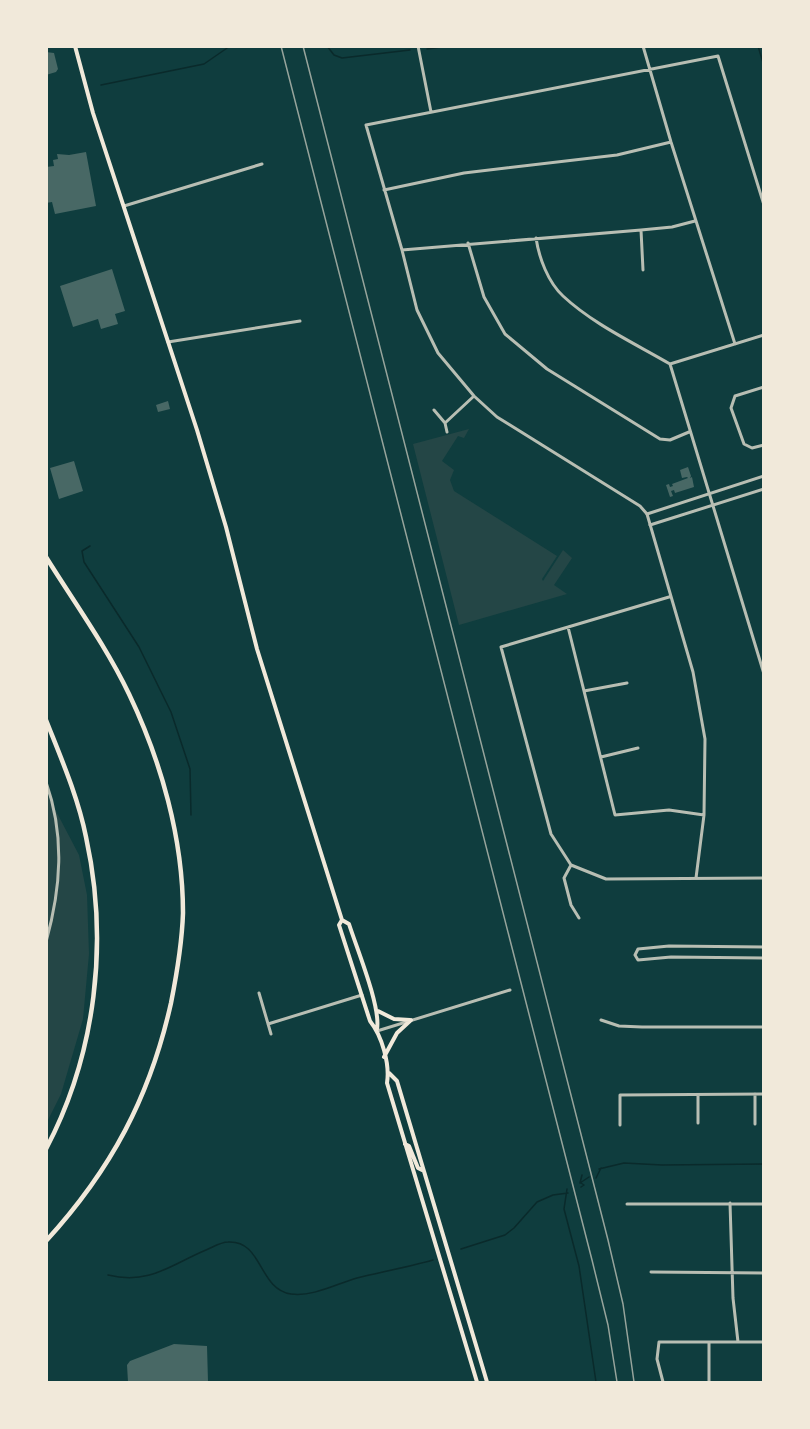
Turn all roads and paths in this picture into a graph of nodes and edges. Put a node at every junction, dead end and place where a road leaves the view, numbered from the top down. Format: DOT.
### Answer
graph roads {
  1 [pos="75,46"];
  2 [pos="418,46"];
  3 [pos="643,46"];
  4 [pos="649,69"];
  5 [pos="431,112"];
  6 [pos="671,142"];
  7 [pos="262,164"];
  8 [pos="384,190"];
  9 [pos="764,205"];
  10 [pos="124,206"];
  11 [pos="695,221"];
  12 [pos="641,230"];
  13 [pos="536,238"];
  14 [pos="468,243"];
  15 [pos="402,250"];
  16 [pos="643,270"];
  17 [pos="300,321"];
  18 [pos="764,335"];
  19 [pos="168,342"];
  20 [pos="735,344"];
  21 [pos="670,364"];
  22 [pos="764,387"];
  23 [pos="474,396"];
  24 [pos="434,410"];
  25 [pos="446,423"];
  26 [pos="447,432"];
  27 [pos="689,432"];
  28 [pos="763,446"];
  29 [pos="764,476"];
  30 [pos="764,489"];
  31 [pos="709,495"];
  32 [pos="712,506"];
  33 [pos="647,514"];
  34 [pos="650,525"];
  35 [pos="46,557"];
  36 [pos="670,597"];
  37 [pos="568,627"];
  38 [pos="764,674"];
  39 [pos="627,683"];
  40 [pos="584,691"];
  41 [pos="46,720"];
  42 [pos="638,748"];
  43 [pos="601,757"];
  44 [pos="46,782"];
  45 [pos="704,815"];
  46 [pos="571,865"];
  47 [pos="696,878"];
  48 [pos="764,878"];
  49 [pos="579,918"];
  50 [pos="342,920"];
  51 [pos="46,942"];
  52 [pos="764,947"];
  53 [pos="764,958"];
  54 [pos="510,990"];
  55 [pos="259,993"];
  56 [pos="362,995"];
  57 [pos="377,1010"];
  58 [pos="411,1020"];
  59 [pos="601,1020"];
  60 [pos="268,1023"];
  61 [pos="764,1027"];
  62 [pos="377,1030"];
  63 [pos="271,1034"];
  64 [pos="384,1057"];
  65 [pos="388,1073"];
  66 [pos="755,1094"];
  67 [pos="764,1094"];
  68 [pos="698,1095"];
  69 [pos="698,1123"];
  70 [pos="755,1124"];
  71 [pos="620,1125"];
  72 [pos="405,1143"];
  73 [pos="46,1149"];
  74 [pos="422,1170"];
  75 [pos="730,1203"];
  76 [pos="627,1204"];
  77 [pos="764,1204"];
  78 [pos="46,1241"];
  79 [pos="449,1256"];
  80 [pos="440,1259"];
  81 [pos="651,1272"];
  82 [pos="732,1272"];
  83 [pos="764,1273"];
  84 [pos="454,1302"];
  85 [pos="463,1302"];
  86 [pos="709,1342"];
  87 [pos="738,1342"];
  88 [pos="764,1342"];
  89 [pos="477,1383"];
  90 [pos="488,1383"];
  91 [pos="663,1383"];
  92 [pos="709,1383"];
  1 -- 10 [label="main road"];
  2 -- 5 [label="street"];
  3 -- 4 [label="street"];
  4 -- 5 [label="street"];
  4 -- 6 [label="street"];
  4 -- 9 [label="street"];
  5 -- 8 [label="street"];
  6 -- 8 [label="street"];
  6 -- 11 [label="street"];
  7 -- 10 [label="street"];
  8 -- 15 [label="street"];
  10 -- 19 [label="main road"];
  11 -- 12 [label="street"];
  11 -- 20 [label="street"];
  12 -- 13 [label="street"];
  12 -- 16 [label="street"];
  13 -- 14 [label="street"];
  13 -- 21 [label="street"];
  14 -- 15 [label="street"];
  14 -- 27 [label="street"];
  15 -- 23 [label="street"];
  17 -- 19 [label="street"];
  18 -- 20 [label="street"];
  19 -- 50 [label="main road"];
  20 -- 21 [label="street"];
  21 -- 27 [label="street"];
  22 -- 28 [label="street"];
  23 -- 25 [label="street"];
  23 -- 33 [label="street"];
  24 -- 25 [label="street"];
  25 -- 26 [label="street"];
  27 -- 31 [label="street"];
  29 -- 31 [label="street"];
  30 -- 32 [label="street"];
  31 -- 32 [label="street"];
  31 -- 33 [label="street"];
  32 -- 34 [label="street"];
  32 -- 38 [label="street"];
  33 -- 34 [label="street"];
  34 -- 36 [label="street"];
  35 -- 78 [label="highway"];
  36 -- 37 [label="street"];
  36 -- 45 [label="street"];
  37 -- 40 [label="street"];
  37 -- 46 [label="street"];
  39 -- 40 [label="street"];
  40 -- 43 [label="street"];
  41 -- 73 [label="highway"];
  42 -- 43 [label="street"];
  43 -- 45 [label="street"];
  44 -- 51 [label="street"];
  45 -- 47 [label="street"];
  46 -- 47 [label="street"];
  46 -- 49 [label="street"];
  47 -- 48 [label="street"];
  50 -- 56 [label="main road"];
  50 -- 57 [label="main road"];
  52 -- 53 [label="street"];
  54 -- 58 [label="street"];
  55 -- 60 [label="street"];
  56 -- 60 [label="street"];
  56 -- 62 [label="main road"];
  57 -- 58 [label="main road"];
  57 -- 62 [label="main road"];
  58 -- 62 [label="street"];
  58 -- 64 [label="main road"];
  59 -- 61 [label="street"];
  60 -- 63 [label="street"];
  62 -- 64 [label="main road"];
  64 -- 65 [label="main road"];
  65 -- 72 [label="main road"];
  65 -- 74 [label="main road"];
  66 -- 67 [label="street"];
  66 -- 68 [label="street"];
  66 -- 70 [label="street"];
  68 -- 69 [label="street"];
  68 -- 71 [label="street"];
  72 -- 74 [label="main road"];
  72 -- 80 [label="main road"];
  74 -- 79 [label="main road"];
  75 -- 76 [label="street"];
  75 -- 77 [label="street"];
  75 -- 82 [label="street"];
  79 -- 80 [label="main road"];
  79 -- 85 [label="main road"];
  80 -- 84 [label="main road"];
  81 -- 82 [label="street"];
  82 -- 83 [label="street"];
  82 -- 87 [label="street"];
  84 -- 85 [label="main road"];
  84 -- 89 [label="main road"];
  85 -- 90 [label="main road"];
  86 -- 87 [label="street"];
  86 -- 91 [label="street"];
  86 -- 92 [label="street"];
  87 -- 88 [label="street"];
}
